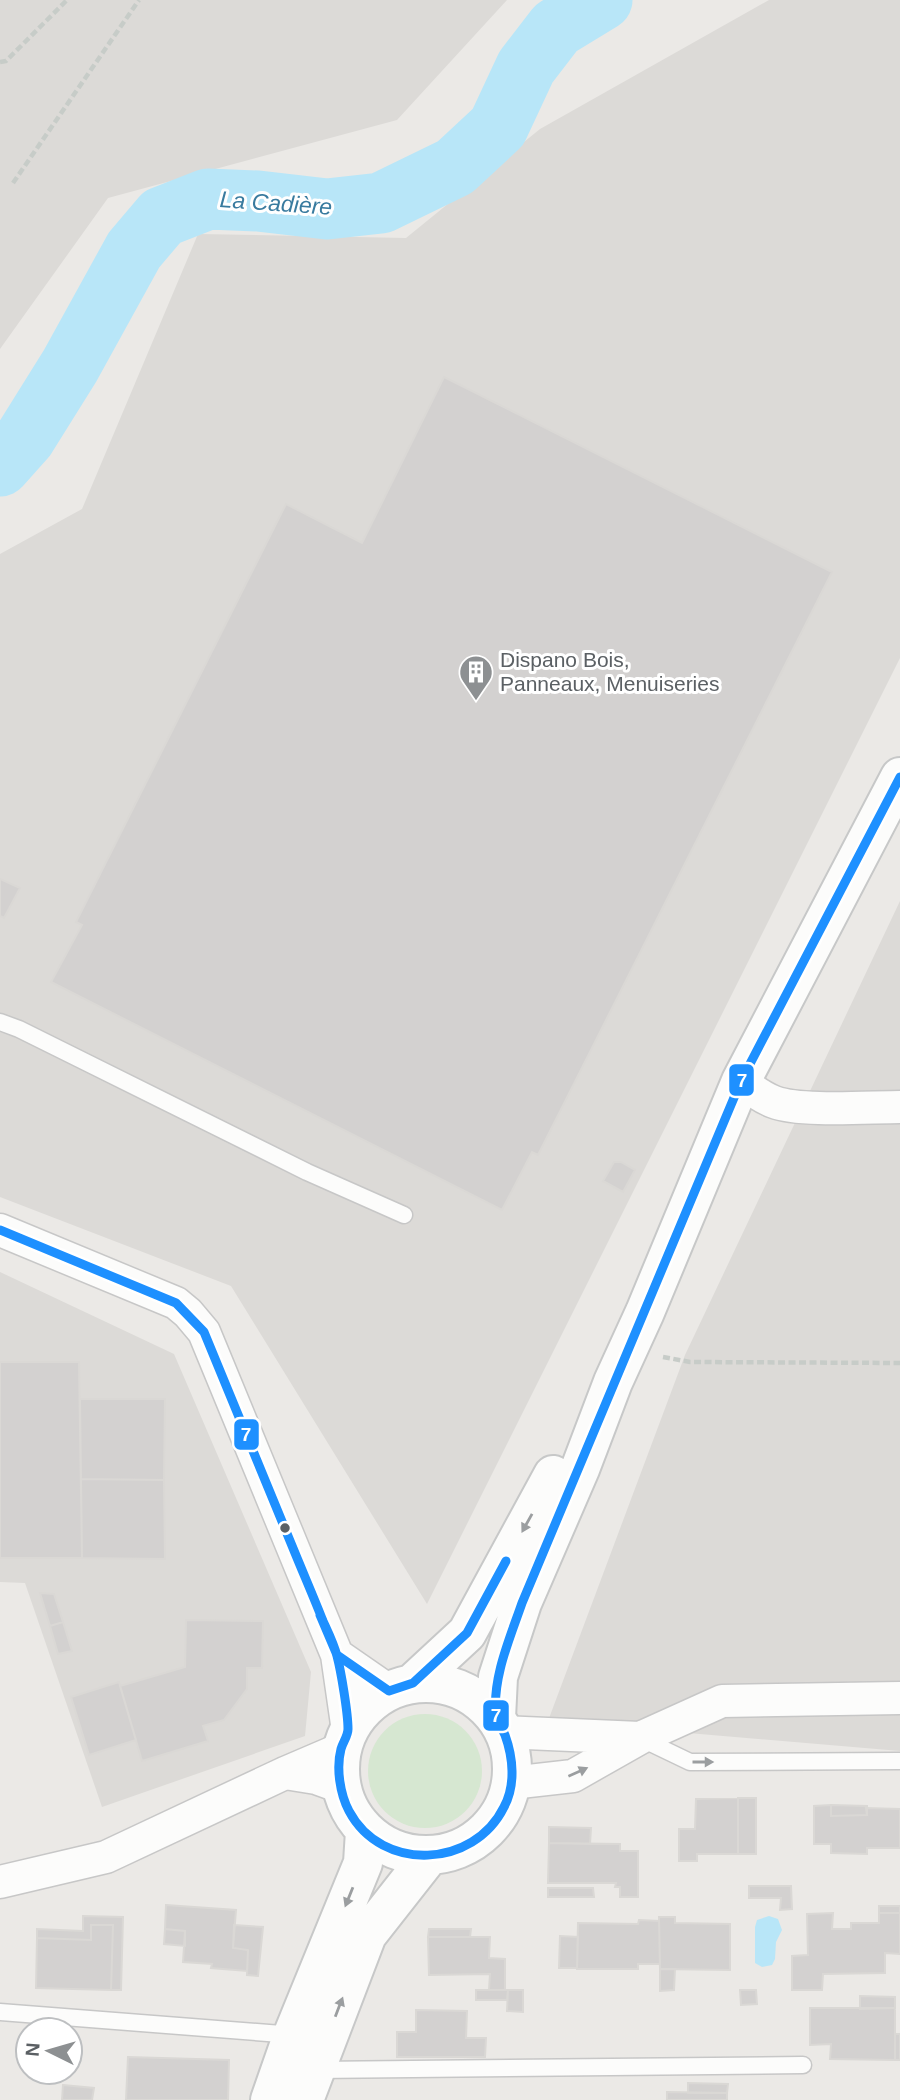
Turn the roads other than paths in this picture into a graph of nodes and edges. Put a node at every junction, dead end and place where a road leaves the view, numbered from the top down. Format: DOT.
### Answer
graph roads {
  1 [pos="900,777"];
  2 [pos="0,1022"];
  3 [pos="741,1081"];
  4 [pos="900,1107"];
  5 [pos="404,1215"];
  6 [pos="0,1230"];
  7 [pos="613,1382"];
  8 [pos="337,1655"];
  9 [pos="401,1687"];
  10 [pos="900,1698"];
  11 [pos="500,1725"];
  12 [pos="640,1738"];
  13 [pos="344,1740"];
  14 [pos="900,1761"];
  15 [pos="285,1773"];
  16 [pos="511,1783"];
  17 [pos="341,1787"];
  18 [pos="365,1831"];
  19 [pos="429,1856"];
  20 [pos="0,1882"];
  21 [pos="0,2012"];
  22 [pos="304,2062"];
  23 [pos="803,2065"];
  24 [pos="270,2100"];
  1 -- 3 [label="street"];
  2 -- 5 [label="lane"];
  3 -- 4 [label="street"];
  3 -- 7 [label="street"];
  6 -- 8 [label="street"];
  7 -- 9 [label="street, one-way"];
  7 -- 11 [label="street"];
  8 -- 9 [label="street"];
  8 -- 13 [label="street"];
  9 -- 11 [label="street"];
  9 -- 13 [label="street"];
  10 -- 12 [label="street"];
  11 -- 12 [label="street"];
  11 -- 16 [label="street"];
  12 -- 14 [label="lane, one-way"];
  16 -- 12 [label="street, one-way"];
  13 -- 15 [label="street"];
  13 -- 17 [label="street"];
  15 -- 17 [label="street"];
  15 -- 20 [label="street"];
  16 -- 19 [label="street"];
  17 -- 18 [label="street"];
  18 -- 19 [label="street"];
  18 -- 22 [label="street, one-way"];
  22 -- 19 [label="street, one-way"];
  21 -- 22 [label="lane"];
  22 -- 23 [label="lane"];
  22 -- 24 [label="street"];
}
